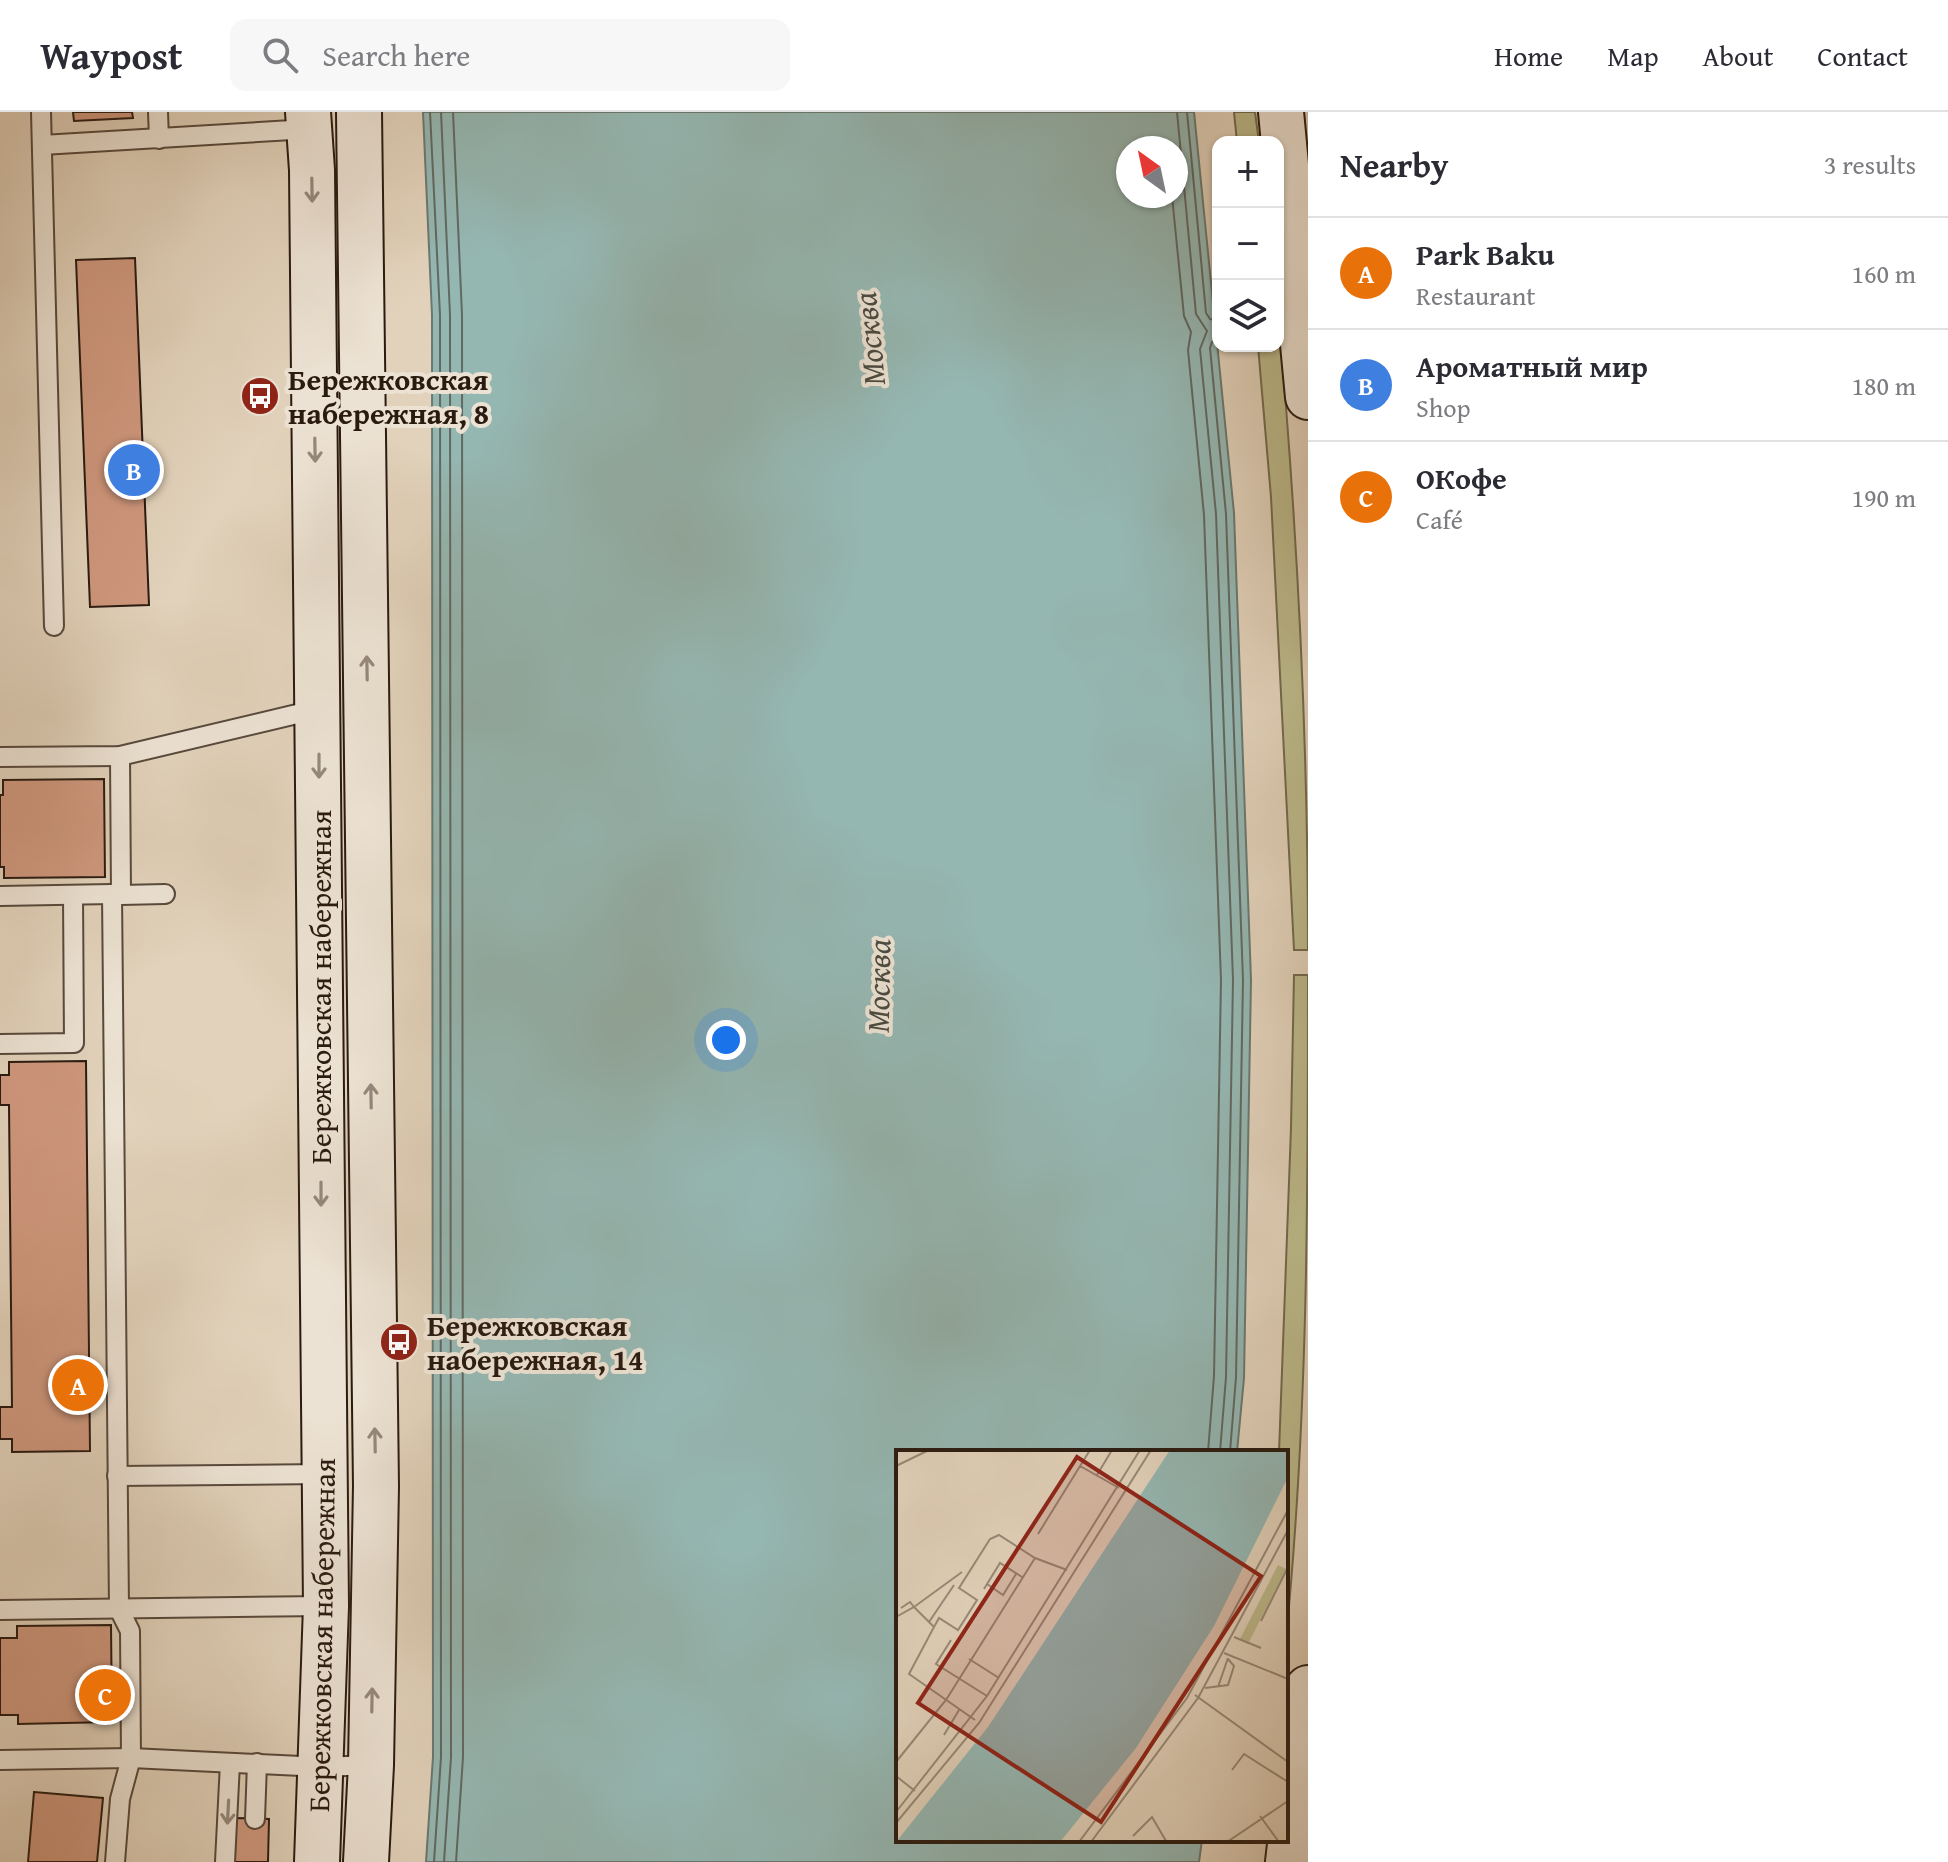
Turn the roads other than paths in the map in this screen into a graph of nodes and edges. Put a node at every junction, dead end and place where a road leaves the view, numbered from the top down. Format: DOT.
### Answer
graph roads {
  1 [pos="41,112"];
  2 [pos="158,112"];
  3 [pos="359,112"];
  4 [pos="1281,112"];
  5 [pos="308,120"];
  6 [pos="159,139"];
  7 [pos="42,145"];
  8 [pos="1308,397"];
  9 [pos="54,626"];
  10 [pos="318,709"];
  11 [pos="120,756"];
  12 [pos="0,757"];
  13 [pos="117,894"];
  14 [pos="165,894"];
  15 [pos="73,895"];
  16 [pos="0,896"];
  17 [pos="0,1044"];
  18 [pos="323,1474"];
  19 [pos="117,1476"];
  20 [pos="326,1606"];
  21 [pos="119,1609"];
  22 [pos="0,1610"];
  23 [pos="1308,1688"];
  24 [pos="131,1758"];
  25 [pos="0,1760"];
  26 [pos="230,1763"];
  27 [pos="257,1763"];
  28 [pos="371,1765"];
  29 [pos="322,1767"];
  30 [pos="255,1819"];
  31 [pos="115,1862"];
  32 [pos="225,1862"];
  33 [pos="317,1862"];
  34 [pos="366,1862"];
  35 [pos="1288,1862"];
  1 -- 7 [label="lane"];
  2 -- 6 [label="lane"];
  28 -- 3 [label="main road, Бережковская набережная, one-way"];
  4 -- 8 [label="main road"];
  5 -- 6 [label="lane"];
  5 -- 10 [label="main road, Бережковская набережная, one-way"];
  6 -- 7 [label="lane"];
  7 -- 9 [label="lane"];
  10 -- 11 [label="lane"];
  10 -- 18 [label="main road, Бережковская набережная, one-way"];
  11 -- 12 [label="lane"];
  11 -- 13 [label="lane"];
  13 -- 14 [label="lane"];
  13 -- 15 [label="lane"];
  13 -- 19 [label="lane"];
  15 -- 16 [label="lane"];
  15 -- 17 [label="lane"];
  18 -- 19 [label="lane"];
  18 -- 20 [label="main road, Бережковская набережная"];
  19 -- 21 [label="lane"];
  20 -- 21 [label="lane"];
  20 -- 29 [label="main road, Бережковская набережная"];
  21 -- 22 [label="lane"];
  21 -- 24 [label="lane"];
  23 -- 35 [label="main road"];
  24 -- 25 [label="lane"];
  24 -- 26 [label="lane"];
  24 -- 31 [label="lane"];
  26 -- 27 [label="lane"];
  26 -- 32 [label="lane, one-way"];
  27 -- 29 [label="lane"];
  27 -- 30 [label="lane"];
  28 -- 29 [label="lane"];
  28 -- 34 [label="main road, Бережковская набережная"];
  29 -- 33 [label="main road, Бережковская набережная"];
}
